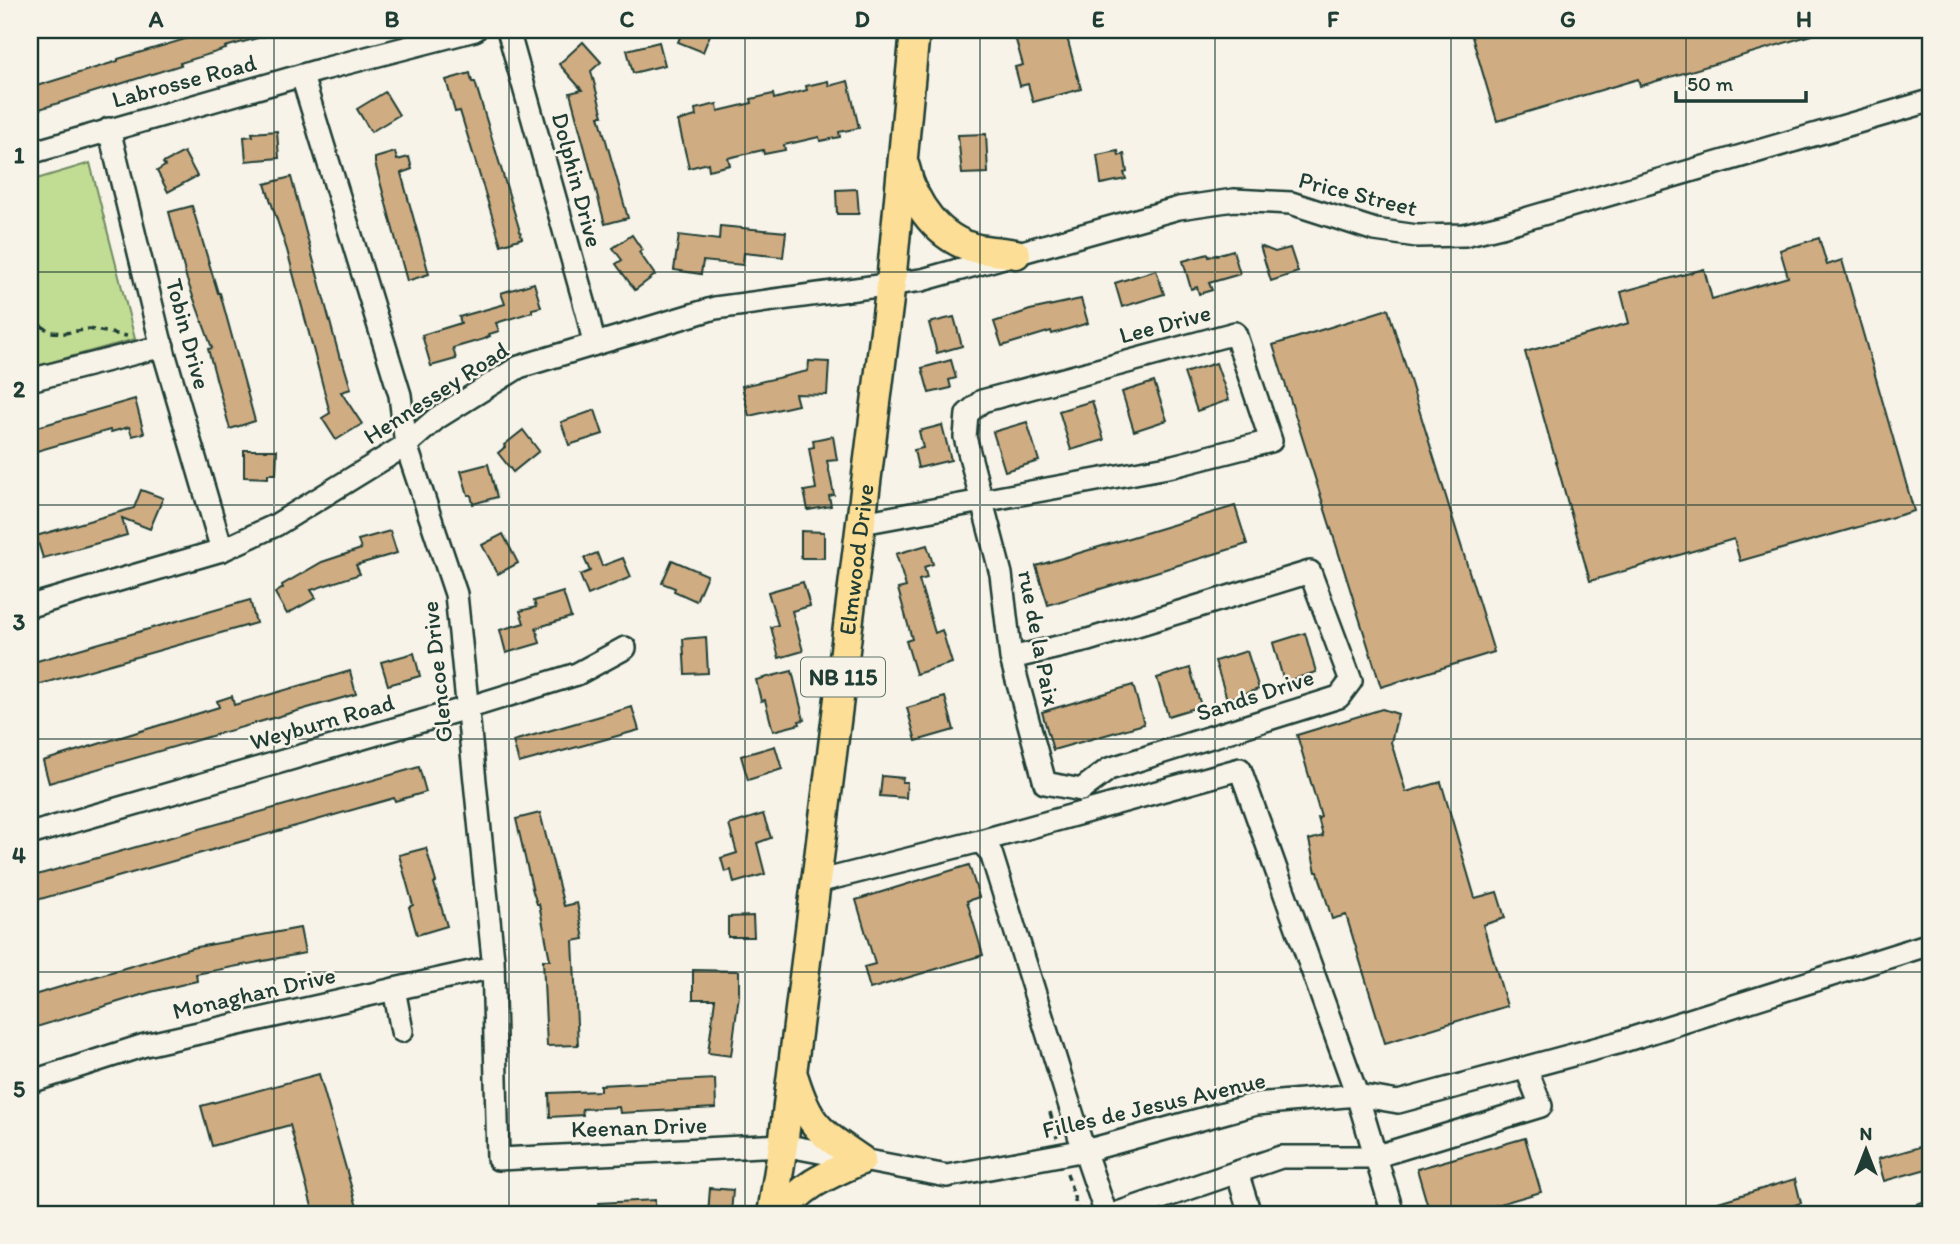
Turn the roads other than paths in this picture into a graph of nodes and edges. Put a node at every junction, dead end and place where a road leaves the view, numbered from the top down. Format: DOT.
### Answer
graph roads {
  1 [pos="475,30"];
  2 [pos="508,30"];
  3 [pos="915,30"];
  4 [pos="302,76"];
  5 [pos="1930,101"];
  6 [pos="109,129"];
  7 [pos="30,153"];
  8 [pos="902,156"];
  9 [pos="1016,254"];
  10 [pos="891,283"];
  11 [pos="594,344"];
  12 [pos="163,346"];
  13 [pos="30,380"];
  14 [pos="406,445"];
  15 [pos="981,502"];
  16 [pos="862,523"];
  17 [pos="222,550"];
  18 [pos="30,606"];
  19 [pos="625,648"];
  20 [pos="1011,658"];
  21 [pos="467,708"];
  22 [pos="1045,783"];
  23 [pos="30,834"];
  24 [pos="979,841"];
  25 [pos="817,882"];
  26 [pos="1930,944"];
  27 [pos="493,967"];
  28 [pos="394,989"];
  29 [pos="402,1031"];
  30 [pos="1526,1068"];
  31 [pos="792,1072"];
  32 [pos="30,1082"];
  33 [pos="1357,1096"];
  34 [pos="783,1145"];
  35 [pos="1084,1150"];
  36 [pos="1374,1157"];
  37 [pos="498,1159"];
  38 [pos="861,1160"];
  39 [pos="1237,1172"];
  40 [pos="1930,1212"];
  41 [pos="772,1214"];
  42 [pos="781,1214"];
  43 [pos="1106,1214"];
  44 [pos="1115,1214"];
  45 [pos="1250,1214"];
  46 [pos="1393,1214"];
  47 [pos="1924,1214"];
  1 -- 4 [label="street, Labrosse Road"];
  2 -- 11 [label="street, Dolphin Drive"];
  3 -- 8 [label="main road, Elmwood Drive / NB 115"];
  4 -- 6 [label="street, Labrosse Road"];
  4 -- 14 [label="street, Glencoe Drive"];
  5 -- 9 [label="street, Price Street"];
  6 -- 7 [label="street, Labrosse Road"];
  6 -- 12 [label="street, Tobin Drive"];
  8 -- 9 [label="main road"];
  8 -- 10 [label="main road, Elmwood Drive / NB 115"];
  9 -- 10 [label="street, Price Street"];
  10 -- 11 [label="street, Hennessey Road"];
  10 -- 16 [label="main road, Elmwood Drive / NB 115"];
  11 -- 14 [label="street, Hennessey Road"];
  12 -- 13 [label="street"];
  12 -- 17 [label="street, Tobin Drive"];
  14 -- 17 [label="street, Hennessey Road"];
  14 -- 21 [label="street, Glencoe Drive"];
  15 -- 15 [label="street, Lee Drive"];
  15 -- 16 [label="street"];
  15 -- 20 [label="street, rue de la Paix"];
  16 -- 25 [label="main road, Elmwood Drive / NB 115"];
  17 -- 18 [label="street, Hennessey Road"];
  19 -- 21 [label="street, Weyburn Road"];
  20 -- 22 [label="street, rue de la Paix"];
  20 -- 22 [label="street, Sands Drive"];
  21 -- 23 [label="street, Weyburn Road"];
  21 -- 27 [label="street, Glencoe Drive"];
  24 -- 25 [label="street"];
  24 -- 33 [label="street"];
  24 -- 35 [label="street"];
  25 -- 31 [label="main road, Elmwood Drive / NB 115"];
  26 -- 30 [label="street, Filles de Jesus Avenue"];
  27 -- 28 [label="street, Monaghan Drive"];
  27 -- 37 [label="street, Glencoe Drive"];
  28 -- 29 [label="street"];
  28 -- 32 [label="street, Monaghan Drive"];
  30 -- 33 [label="street, Filles de Jesus Avenue"];
  30 -- 36 [label="street"];
  31 -- 34 [label="main road, Elmwood Drive / NB 115"];
  31 -- 38 [label="main road"];
  33 -- 35 [label="street, Filles de Jesus Avenue"];
  33 -- 36 [label="street"];
  34 -- 37 [label="street, Keenan Drive"];
  34 -- 38 [label="street, Filles de Jesus Avenue"];
  34 -- 41 [label="main road, Elmwood Drive / NB 115"];
  35 -- 38 [label="street, Filles de Jesus Avenue"];
  35 -- 43 [label="street"];
  36 -- 39 [label="street"];
  36 -- 46 [label="street"];
  38 -- 42 [label="main road"];
  39 -- 44 [label="street"];
  39 -- 45 [label="street"];
  40 -- 47 [label="street"];
}
